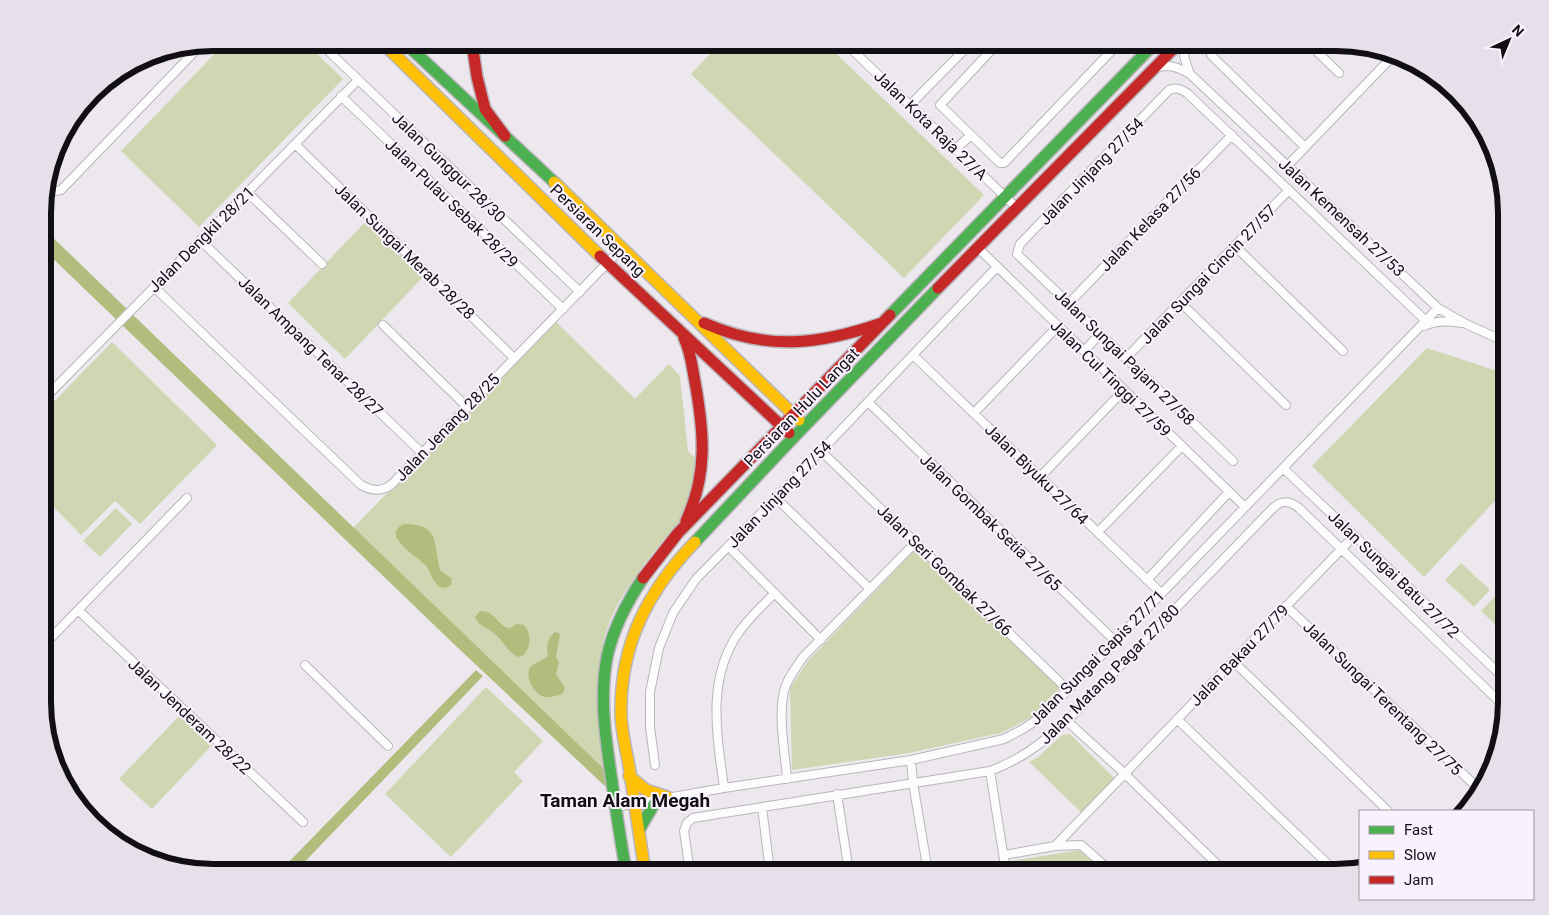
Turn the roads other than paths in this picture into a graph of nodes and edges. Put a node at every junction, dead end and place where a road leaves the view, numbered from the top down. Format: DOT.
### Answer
graph roads {
  1 [pos="329,51"];
  2 [pos="399,51"];
  3 [pos="415,51"];
  4 [pos="473,51"];
  5 [pos="854,51"];
  6 [pos="962,51"];
  7 [pos="987,51"];
  8 [pos="1110,51"];
  9 [pos="1147,51"];
  10 [pos="1171,51"];
  11 [pos="1184,51"];
  12 [pos="1211,51"];
  13 [pos="1317,51"];
  14 [pos="193,53"];
  15 [pos="1389,61"];
  16 [pos="1151,73"];
  17 [pos="1339,73"];
  18 [pos="1190,74"];
  19 [pos="358,80"];
  20 [pos="341,96"];
  21 [pos="910,105"];
  22 [pos="971,135"];
  23 [pos="1232,135"];
  24 [pos="505,136"];
  25 [pos="295,144"];
  26 [pos="1305,147"];
  27 [pos="956,150"];
  28 [pos="1288,165"];
  29 [pos="1289,190"];
  30 [pos="53,191"];
  31 [pos="247,192"];
  32 [pos="1006,197"];
  33 [pos="1017,208"];
  34 [pos="200,240"];
  35 [pos="1235,246"];
  36 [pos="622,248"];
  37 [pos="978,248"];
  38 [pos="1017,254"];
  39 [pos="608,263"];
  40 [pos="322,264"];
  41 [pos="997,267"];
  42 [pos="154,287"];
  43 [pos="580,292"];
  44 [pos="1069,303"];
  45 [pos="1181,303"];
  46 [pos="1438,308"];
  47 [pos="563,309"];
  48 [pos="694,317"];
  49 [pos="886,321"];
  50 [pos="1426,321"];
  51 [pos="1466,324"];
  52 [pos="383,325"];
  53 [pos="1058,326"];
  54 [pos="1418,329"];
  55 [pos="679,330"];
  56 [pos="1100,334"];
  57 [pos="1497,338"];
  58 [pos="1084,351"];
  59 [pos="1343,351"];
  60 [pos="913,355"];
  61 [pos="514,358"];
  62 [pos="1126,358"];
  63 [pos="1124,390"];
  64 [pos="51,392"];
  65 [pos="868,402"];
  66 [pos="1286,405"];
  67 [pos="467,407"];
  68 [pos="974,414"];
  69 [pos="794,415"];
  70 [pos="805,426"];
  71 [pos="783,427"];
  72 [pos="794,437"];
  73 [pos="1182,446"];
  74 [pos="821,451"];
  75 [pos="422,453"];
  76 [pos="1233,461"];
  77 [pos="1283,468"];
  78 [pos="1040,477"];
  79 [pos="1229,492"];
  80 [pos="187,498"];
  81 [pos="776,498"];
  82 [pos="1245,507"];
  83 [pos="1098,532"];
  84 [pos="678,533"];
  85 [pos="1354,536"];
  86 [pos="916,542"];
  87 [pos="728,546"];
  88 [pos="1341,549"];
  89 [pos="1147,580"];
  90 [pos="870,590"];
  91 [pos="775,593"];
  92 [pos="1161,593"];
  93 [pos="1286,606"];
  94 [pos="78,610"];
  95 [pos="51,637"];
  96 [pos="822,640"];
  97 [pos="1115,641"];
  98 [pos="1232,662"];
  99 [pos="305,665"];
  100 [pos="1497,671"];
  101 [pos="1068,690"];
  102 [pos="1497,699"];
  103 [pos="1177,719"];
  104 [pos="1067,720"];
  105 [pos="388,746"];
  106 [pos="911,760"];
  107 [pos="655,765"];
  108 [pos="990,771"];
  109 [pos="1124,773"];
  110 [pos="629,776"];
  111 [pos="787,779"];
  112 [pos="913,783"];
  113 [pos="1474,785"];
  114 [pos="724,788"];
  115 [pos="837,794"];
  116 [pos="665,797"];
  117 [pos="633,803"];
  118 [pos="616,807"];
  119 [pos="762,807"];
  120 [pos="1387,810"];
  121 [pos="303,822"];
  122 [pos="639,830"];
  123 [pos="1055,846"];
  124 [pos="1004,855"];
  125 [pos="848,863"];
  126 [pos="927,863"];
  127 [pos="1005,863"];
  128 [pos="1102,863"];
  129 [pos="1216,863"];
  130 [pos="1327,863"];
  131 [pos="625,864"];
  132 [pos="644,864"];
  133 [pos="689,864"];
  134 [pos="769,864"];
  1 -- 19 [label="street, Jalan Gunggur 28/30"];
  2 -- 39 [label="main road, Persiaran Sepang"];
  3 -- 24 [label="main road, Persiaran Sepang"];
  4 -- 24 [label="main road"];
  5 -- 21 [label="street, Jalan Kota Raja 27/A"];
  6 -- 21 [label="street"];
  7 -- 22 [label="street"];
  8 -- 22 [label="street"];
  9 -- 32 [label="main road, Persiaran Hulu Langat"];
  10 -- 16 [label="main road, Persiaran Hulu Langat"];
  11 -- 18 [label="street"];
  12 -- 26 [label="street"];
  13 -- 17 [label="street"];
  14 -- 30 [label="street"];
  15 -- 26 [label="street"];
  16 -- 18 [label="street"];
  16 -- 33 [label="main road, Persiaran Hulu Langat"];
  18 -- 28 [label="street, Jalan Kemensah 27/53"];
  19 -- 20 [label="street, Jalan Dengkil 28/21"];
  19 -- 43 [label="street, Jalan Gunggur 28/30"];
  20 -- 25 [label="street, Jalan Dengkil 28/21"];
  20 -- 47 [label="street, Jalan Pulau Sebak 28/29"];
  21 -- 27 [label="street, Jalan Kota Raja 27/A"];
  22 -- 27 [label="street"];
  23 -- 29 [label="street"];
  23 -- 38 [label="street, Jalan Jinjang 27/54"];
  23 -- 44 [label="street, Jalan Kelasa 27/56"];
  24 -- 36 [label="main road, Persiaran Sepang"];
  25 -- 31 [label="street, Jalan Dengkil 28/21"];
  25 -- 61 [label="street, Jalan Sungai Merab 28/28"];
  26 -- 28 [label="street"];
  27 -- 32 [label="street, Jalan Kota Raja 27/A"];
  28 -- 46 [label="street, Jalan Kemensah 27/53"];
  29 -- 35 [label="street, Jalan Sungai Cincin 27/57"];
  29 -- 50 [label="street"];
  31 -- 34 [label="street, Jalan Dengkil 28/21"];
  31 -- 40 [label="street"];
  32 -- 33 [label="street, Jalan Kota Raja 27/A"];
  32 -- 49 [label="main road, Persiaran Hulu Langat"];
  33 -- 37 [label="main road, Persiaran Hulu Langat"];
  34 -- 42 [label="street, Jalan Dengkil 28/21"];
  34 -- 75 [label="street, Jalan Ampang Tenar 28/27"];
  35 -- 45 [label="street, Jalan Sungai Cincin 27/57"];
  35 -- 59 [label="street"];
  36 -- 39 [label="street, Jalan Jenang 28/25"];
  36 -- 48 [label="main road, Persiaran Sepang"];
  37 -- 41 [label="street, Jalan Cul Tinggi 27/59"];
  37 -- 70 [label="main road, Persiaran Hulu Langat"];
  38 -- 44 [label="street, Jalan Sungai Pajam 27/58"];
  39 -- 43 [label="street, Jalan Jenang 28/25"];
  39 -- 55 [label="main road, Persiaran Sepang"];
  41 -- 53 [label="street, Jalan Cul Tinggi 27/59"];
  41 -- 60 [label="street, Jalan Jinjang 27/54"];
  42 -- 64 [label="street, Jalan Dengkil 28/21"];
  42 -- 75 [label="street, Jalan Jenang 28/25"];
  43 -- 47 [label="street, Jalan Jenang 28/25"];
  44 -- 56 [label="street, Jalan Sungai Pajam 27/58"];
  45 -- 62 [label="street, Jalan Sungai Cincin 27/57"];
  45 -- 66 [label="street"];
  46 -- 50 [label="street, Jalan Sungai Gapis 27/71"];
  46 -- 51 [label="street, Jalan Kemensah 27/53"];
  47 -- 61 [label="street, Jalan Jenang 28/25"];
  48 -- 49 [label="main road"];
  48 -- 69 [label="main road, Persiaran Sepang"];
  49 -- 69 [label="main road, Persiaran Hulu Langat"];
  50 -- 54 [label="street, Jalan Sungai Gapis 27/71"];
  51 -- 54 [label="street"];
  51 -- 57 [label="street, Jalan Kemensah 27/53"];
  52 -- 67 [label="street"];
  53 -- 58 [label="street, Jalan Cul Tinggi 27/59"];
  53 -- 68 [label="street"];
  54 -- 77 [label="street, Jalan Sungai Gapis 27/71"];
  55 -- 71 [label="main road, Persiaran Sepang"];
  55 -- 84 [label="main road"];
  56 -- 58 [label="street"];
  56 -- 62 [label="street, Jalan Sungai Pajam 27/58"];
  58 -- 63 [label="street, Jalan Cul Tinggi 27/59"];
  60 -- 65 [label="street, Jalan Jinjang 27/54"];
  60 -- 68 [label="street, Jalan Biyuku 27/64"];
  61 -- 67 [label="street, Jalan Jenang 28/25"];
  62 -- 76 [label="street, Jalan Sungai Pajam 27/58"];
  63 -- 73 [label="street, Jalan Cul Tinggi 27/59"];
  63 -- 78 [label="street"];
  65 -- 74 [label="street, Jalan Jinjang 27/54"];
  65 -- 97 [label="street, Jalan Gombak Setia 27/65"];
  67 -- 75 [label="street, Jalan Jenang 28/25"];
  68 -- 78 [label="street, Jalan Biyuku 27/64"];
  69 -- 70 [label="main road, Persiaran Sepang"];
  69 -- 71 [label="main road, Persiaran Hulu Langat"];
  70 -- 72 [label="main road, Persiaran Hulu Langat"];
  71 -- 72 [label="main road, Persiaran Sepang"];
  71 -- 84 [label="main road, Persiaran Hulu Langat"];
  72 -- 110 [label="main road, Persiaran Hulu Langat"];
  73 -- 79 [label="street, Jalan Cul Tinggi 27/59"];
  73 -- 83 [label="street"];
  74 -- 81 [label="street, Jalan Jinjang 27/54"];
  74 -- 86 [label="street, Jalan Seri Gombak 27/66"];
  77 -- 82 [label="street, Jalan Sungai Gapis 27/71"];
  77 -- 85 [label="street, Jalan Sungai Batu 27/72"];
  78 -- 83 [label="street, Jalan Biyuku 27/64"];
  79 -- 82 [label="street, Jalan Cul Tinggi 27/59"];
  79 -- 89 [label="street"];
  80 -- 94 [label="street"];
  81 -- 87 [label="street, Jalan Jinjang 27/54"];
  81 -- 90 [label="street"];
  82 -- 92 [label="street, Jalan Sungai Gapis 27/71"];
  83 -- 89 [label="street, Jalan Biyuku 27/64"];
  84 -- 118 [label="main road, Persiaran Hulu Langat"];
  85 -- 88 [label="street, Jalan Bakau 27/79"];
  85 -- 100 [label="street, Jalan Sungai Batu 27/72"];
  86 -- 90 [label="street"];
  86 -- 101 [label="street, Jalan Seri Gombak 27/66"];
  87 -- 91 [label="street"];
  87 -- 107 [label="street, Jalan Jinjang 27/54"];
  88 -- 93 [label="street, Jalan Bakau 27/79"];
  88 -- 102 [label="street, Jalan Matang Pagar 27/80"];
  88 -- 104 [label="street, Jalan Matang Pagar 27/80"];
  89 -- 92 [label="street, Jalan Biyuku 27/64"];
  90 -- 96 [label="street"];
  91 -- 96 [label="street"];
  91 -- 114 [label="street"];
  92 -- 97 [label="street, Jalan Sungai Gapis 27/71"];
  93 -- 98 [label="street, Jalan Bakau 27/79"];
  93 -- 113 [label="street, Jalan Sungai Terentang 27/75"];
  94 -- 95 [label="street"];
  94 -- 121 [label="street, Jalan Jenderam 28/22"];
  96 -- 111 [label="street"];
  97 -- 101 [label="street, Jalan Sungai Gapis 27/71"];
  98 -- 103 [label="street, Jalan Bakau 27/79"];
  98 -- 120 [label="street"];
  99 -- 105 [label="street"];
  101 -- 106 [label="street, Jalan Sungai Gapis 27/71"];
  103 -- 109 [label="street, Jalan Bakau 27/79"];
  103 -- 130 [label="street"];
  104 -- 108 [label="street, Jalan Matang Pagar 27/80"];
  104 -- 109 [label="street"];
  106 -- 111 [label="street, Jalan Sungai Gapis 27/71"];
  106 -- 112 [label="street"];
  108 -- 112 [label="street, Jalan Matang Pagar 27/80"];
  108 -- 124 [label="street"];
  109 -- 123 [label="street, Jalan Bakau 27/79"];
  109 -- 129 [label="street"];
  110 -- 116 [label="main road"];
  110 -- 117 [label="main road, Persiaran Hulu Langat"];
  111 -- 114 [label="street, Jalan Sungai Gapis 27/71"];
  112 -- 115 [label="street, Jalan Matang Pagar 27/80"];
  112 -- 126 [label="street"];
  114 -- 116 [label="street, Jalan Sungai Gapis 27/71"];
  115 -- 119 [label="street, Jalan Matang Pagar 27/80"];
  115 -- 125 [label="street"];
  116 -- 117 [label="street, Jalan Sungai Gapis 27/71"];
  116 -- 122 [label="main road"];
  117 -- 118 [label="street, Jalan Sungai Gapis 27/71"];
  117 -- 122 [label="main road, Persiaran Hulu Langat"];
  118 -- 131 [label="main road, Persiaran Hulu Langat"];
  119 -- 133 [label="street, Jalan Matang Pagar 27/80"];
  119 -- 134 [label="street"];
  122 -- 132 [label="main road, Persiaran Hulu Langat"];
  123 -- 124 [label="street"];
  123 -- 128 [label="street"];
  124 -- 127 [label="street"];
}
